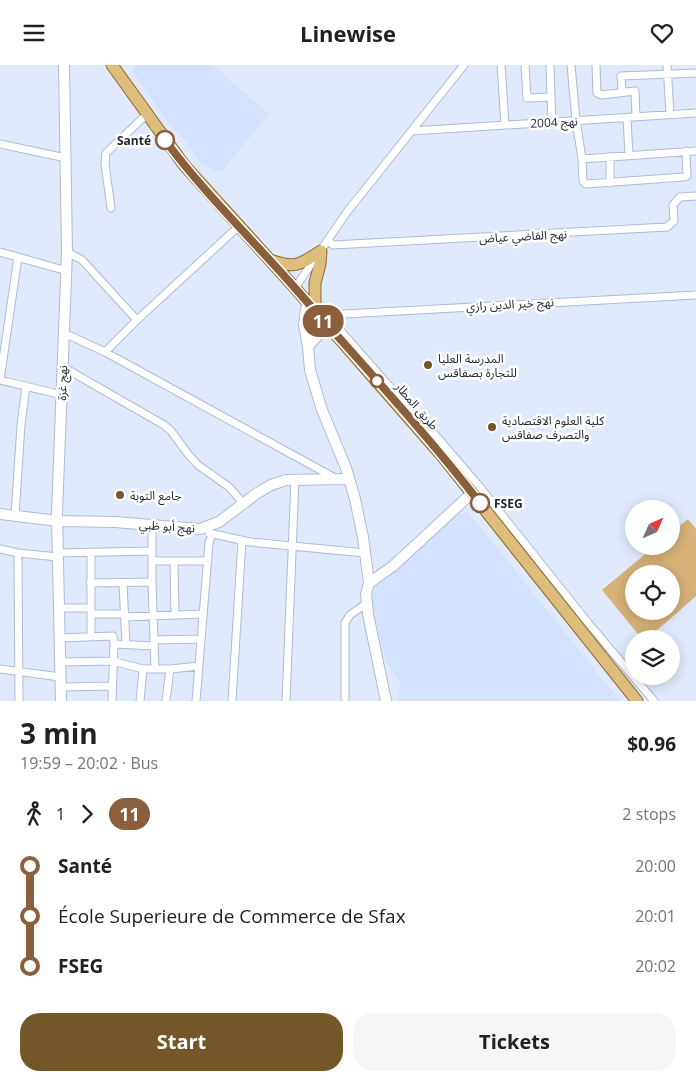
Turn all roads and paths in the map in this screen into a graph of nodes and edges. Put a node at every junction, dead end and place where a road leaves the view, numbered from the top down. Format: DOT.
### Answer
graph roads {
  1 [pos="64,65"];
  2 [pos="112,65"];
  3 [pos="464,65"];
  4 [pos="501,65"];
  5 [pos="525,65"];
  6 [pos="550,65"];
  7 [pos="572,65"];
  8 [pos="596,65"];
  9 [pos="667,65"];
  10 [pos="696,73"];
  11 [pos="667,75"];
  12 [pos="622,92"];
  13 [pos="551,97"];
  14 [pos="696,113"];
  15 [pos="670,114"];
  16 [pos="146,115"];
  17 [pos="636,117"];
  18 [pos="627,118"];
  19 [pos="576,120"];
  20 [pos="552,122"];
  21 [pos="505,125"];
  22 [pos="412,131"];
  23 [pos="0,144"];
  24 [pos="686,151"];
  25 [pos="696,151"];
  26 [pos="629,155"];
  27 [pos="66,157"];
  28 [pos="610,157"];
  29 [pos="582,159"];
  30 [pos="610,183"];
  31 [pos="696,196"];
  32 [pos="111,208"];
  33 [pos="238,227"];
  34 [pos="324,246"];
  35 [pos="0,252"];
  36 [pos="67,252"];
  37 [pos="18,257"];
  38 [pos="269,260"];
  39 [pos="66,271"];
  40 [pos="295,288"];
  41 [pos="696,295"];
  42 [pos="307,302"];
  43 [pos="315,311"];
  44 [pos="137,320"];
  45 [pos="330,323"];
  46 [pos="64,333"];
  47 [pos="308,346"];
  48 [pos="105,352"];
  49 [pos="63,367"];
  50 [pos="0,380"];
  51 [pos="26,386"];
  52 [pos="62,395"];
  53 [pos="295,479"];
  54 [pos="338,479"];
  55 [pos="350,479"];
  56 [pos="475,489"];
  57 [pos="243,503"];
  58 [pos="0,514"];
  59 [pos="14,516"];
  60 [pos="58,521"];
  61 [pos="152,525"];
  62 [pos="200,529"];
  63 [pos="212,534"];
  64 [pos="242,541"];
  65 [pos="291,545"];
  66 [pos="0,549"];
  67 [pos="152,551"];
  68 [pos="18,553"];
  69 [pos="91,553"];
  70 [pos="365,553"];
  71 [pos="58,555"];
  72 [pos="152,561"];
  73 [pos="208,561"];
  74 [pos="174,562"];
  75 [pos="152,581"];
  76 [pos="90,583"];
  77 [pos="123,583"];
  78 [pos="369,583"];
  79 [pos="367,603"];
  80 [pos="59,608"];
  81 [pos="91,611"];
  82 [pos="203,614"];
  83 [pos="125,615"];
  84 [pos="175,615"];
  85 [pos="153,616"];
  86 [pos="91,636"];
  87 [pos="60,638"];
  88 [pos="201,639"];
  89 [pos="154,643"];
  90 [pos="114,644"];
  91 [pos="126,645"];
  92 [pos="112,661"];
  93 [pos="60,662"];
  94 [pos="200,666"];
  95 [pos="0,669"];
  96 [pos="143,669"];
  97 [pos="155,669"];
  98 [pos="170,669"];
  99 [pos="19,671"];
  100 [pos="61,682"];
  101 [pos="112,686"];
  102 [pos="345,698"];
  103 [pos="19,701"];
  104 [pos="61,701"];
  105 [pos="112,701"];
  106 [pos="140,701"];
  107 [pos="166,701"];
  108 [pos="196,701"];
  109 [pos="232,701"];
  110 [pos="286,701"];
  111 [pos="386,701"];
  112 [pos="637,701"];
  113 [pos="654,701"];
  1 -- 27 [label="street, نهج غزة"];
  2 -- 16 [label="main road, طريق المطار"];
  3 -- 22 [label="street"];
  4 -- 21 [label="street"];
  5 -- 13 [label="street"];
  6 -- 13 [label="street"];
  7 -- 19 [label="street"];
  8 -- 12 [label="street"];
  9 -- 11 [label="street"];
  10 -- 11 [label="street"];
  11 -- 12 [label="street"];
  11 -- 15 [label="street"];
  12 -- 17 [label="street"];
  13 -- 20 [label="street"];
  14 -- 15 [label="street, نهج 2004"];
  15 -- 17 [label="street, نهج 2004"];
  16 -- 32 [label="street"];
  16 -- 33 [label="main road, طريق المطار"];
  17 -- 18 [label="street, نهج 2004"];
  18 -- 19 [label="street, نهج 2004"];
  18 -- 26 [label="street"];
  19 -- 20 [label="street, نهج 2004"];
  19 -- 29 [label="street"];
  20 -- 21 [label="street, نهج 2004"];
  21 -- 22 [label="street, نهج 2004"];
  22 -- 34 [label="street"];
  23 -- 27 [label="street"];
  24 -- 25 [label="street"];
  24 -- 26 [label="street"];
  24 -- 30 [label="street"];
  26 -- 28 [label="street"];
  27 -- 36 [label="street, نهج غزة"];
  28 -- 29 [label="street"];
  28 -- 30 [label="street"];
  29 -- 30 [label="street"];
  31 -- 34 [label="street, نهج القاضي عياض"];
  33 -- 38 [label="main road, طريق المطار"];
  33 -- 44 [label="street"];
  34 -- 38 [label="main road"];
  34 -- 40 [label="street"];
  34 -- 43 [label="main road"];
  35 -- 37 [label="street"];
  36 -- 39 [label="street, نهج غزة"];
  36 -- 44 [label="street"];
  37 -- 39 [label="street"];
  37 -- 50 [label="street"];
  38 -- 40 [label="main road, طريق المطار"];
  39 -- 46 [label="street, نهج غزة"];
  40 -- 42 [label="main road, طريق المطار"];
  41 -- 45 [label="street, نهج خير الدين رازي"];
  42 -- 43 [label="main road, طريق المطار"];
  42 -- 47 [label="street"];
  43 -- 45 [label="main road, طريق المطار"];
  44 -- 48 [label="street"];
  45 -- 47 [label="street"];
  45 -- 56 [label="main road, طريق المطار"];
  46 -- 48 [label="street"];
  46 -- 49 [label="street, نهج غزة"];
  47 -- 55 [label="street"];
  48 -- 54 [label="street"];
  49 -- 52 [label="street, نهج غزة"];
  49 -- 57 [label="street"];
  50 -- 51 [label="street"];
  51 -- 52 [label="street"];
  51 -- 59 [label="street"];
  52 -- 60 [label="street, نهج غزة"];
  53 -- 54 [label="street, نهج أبو ظبي"];
  53 -- 57 [label="street, نهج أبو ظبي"];
  53 -- 65 [label="street"];
  54 -- 55 [label="street, نهج أبو ظبي"];
  55 -- 70 [label="street"];
  56 -- 78 [label="street"];
  56 -- 112 [label="main road, طريق المطار"];
  56 -- 113 [label="street"];
  57 -- 62 [label="street, نهج أبو ظبي"];
  58 -- 59 [label="street, نهج أبو ظبي"];
  59 -- 60 [label="street, نهج أبو ظبي"];
  60 -- 61 [label="street, نهج أبو ظبي"];
  60 -- 71 [label="street, نهج غزة"];
  61 -- 62 [label="street, نهج أبو ظبي"];
  61 -- 67 [label="street"];
  62 -- 63 [label="street"];
  63 -- 64 [label="street"];
  63 -- 73 [label="street"];
  64 -- 65 [label="street"];
  64 -- 109 [label="street"];
  65 -- 70 [label="street"];
  65 -- 110 [label="street"];
  66 -- 68 [label="street"];
  67 -- 69 [label="street"];
  67 -- 72 [label="street"];
  68 -- 71 [label="street"];
  68 -- 99 [label="street"];
  69 -- 71 [label="street"];
  69 -- 76 [label="street"];
  70 -- 78 [label="street"];
  71 -- 80 [label="street, نهج غزة"];
  72 -- 74 [label="street"];
  72 -- 75 [label="street"];
  73 -- 74 [label="street"];
  73 -- 82 [label="street"];
  74 -- 84 [label="street"];
  75 -- 77 [label="street"];
  75 -- 85 [label="street"];
  76 -- 77 [label="street"];
  76 -- 81 [label="street"];
  77 -- 83 [label="street"];
  78 -- 79 [label="street"];
  79 -- 102 [label="street"];
  79 -- 111 [label="street"];
  80 -- 81 [label="street"];
  80 -- 87 [label="street, نهج غزة"];
  81 -- 83 [label="street"];
  81 -- 86 [label="street"];
  82 -- 84 [label="street"];
  82 -- 88 [label="street"];
  83 -- 85 [label="street"];
  83 -- 91 [label="street"];
  84 -- 85 [label="street"];
  85 -- 89 [label="street"];
  86 -- 87 [label="street"];
  86 -- 90 [label="street"];
  87 -- 93 [label="street, نهج غزة"];
  88 -- 89 [label="street"];
  88 -- 94 [label="street"];
  89 -- 91 [label="street"];
  89 -- 97 [label="street"];
  90 -- 91 [label="street"];
  90 -- 92 [label="street"];
  92 -- 93 [label="street"];
  92 -- 96 [label="street"];
  92 -- 101 [label="street"];
  93 -- 100 [label="street, نهج غزة"];
  94 -- 98 [label="street"];
  94 -- 108 [label="street"];
  95 -- 99 [label="street"];
  96 -- 97 [label="street"];
  96 -- 106 [label="street"];
  97 -- 98 [label="street"];
  98 -- 107 [label="street"];
  99 -- 100 [label="street"];
  99 -- 103 [label="street"];
  100 -- 101 [label="street"];
  100 -- 104 [label="street, نهج غزة"];
  101 -- 105 [label="street"];
}
